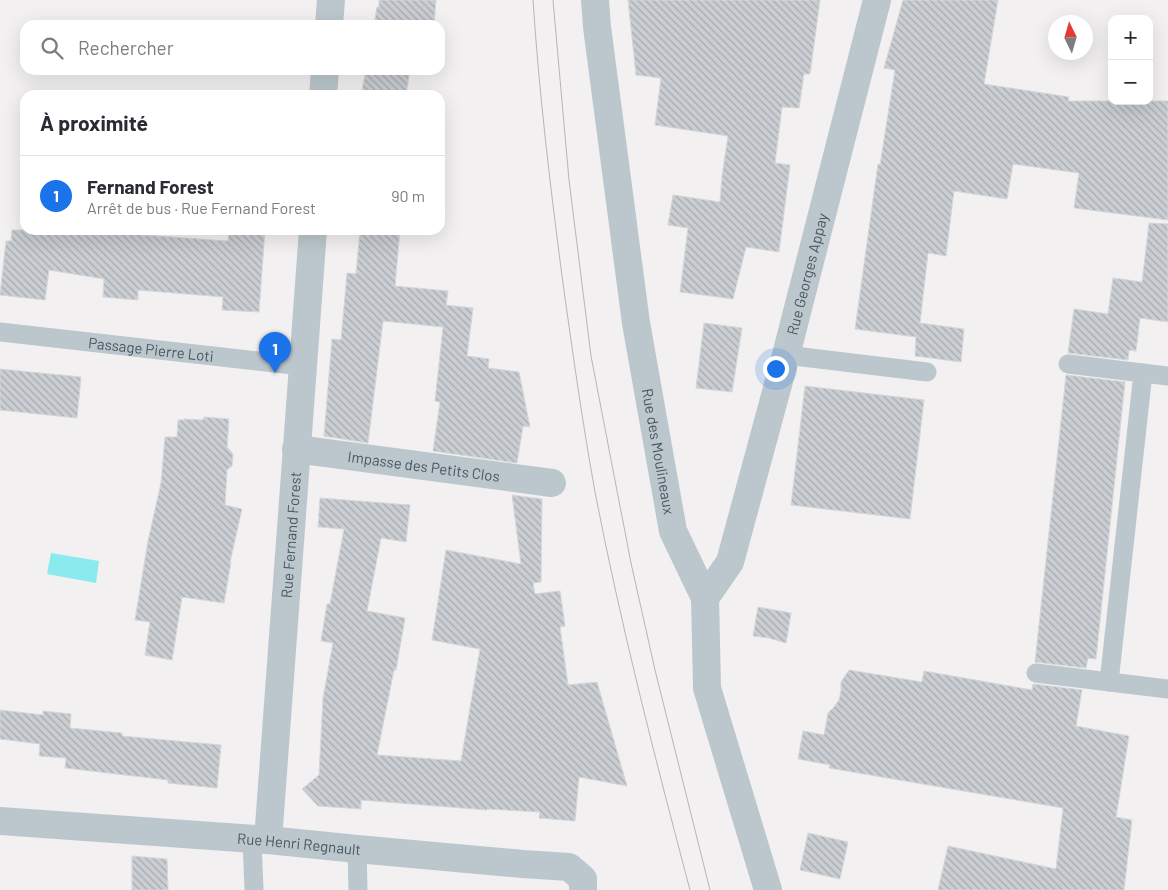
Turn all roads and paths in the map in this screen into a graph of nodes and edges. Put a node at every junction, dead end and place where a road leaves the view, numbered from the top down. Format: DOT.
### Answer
graph roads {
  1 [pos="331,0"];
  2 [pos="595,0"];
  3 [pos="877,0"];
  4 [pos="329,20"];
  5 [pos="325,75"];
  6 [pos="323,90"];
  7 [pos="313,235"];
  8 [pos="0,332"];
  9 [pos="786,355"];
  10 [pos="1068,364"];
  11 [pos="302,366"];
  12 [pos="927,372"];
  13 [pos="1143,373"];
  14 [pos="1168,376"];
  15 [pos="296,448"];
  16 [pos="552,483"];
  17 [pos="705,598"];
  18 [pos="1036,673"];
  19 [pos="1109,682"];
  20 [pos="1168,689"];
  21 [pos="0,821"];
  22 [pos="260,840"];
  23 [pos="357,849"];
  24 [pos="254,890"];
  25 [pos="358,890"];
  26 [pos="583,890"];
  27 [pos="768,890"];
  1 -- 4 [label="street"];
  2 -- 17 [label="street, Rue des Moulineaux"];
  3 -- 9 [label="street, Rue Georges Appay"];
  5 -- 6 [label="street"];
  7 -- 11 [label="street, Rue Fernand Forest"];
  8 -- 11 [label="lane, Passage Pierre Loti"];
  9 -- 12 [label="lane"];
  9 -- 17 [label="street, Rue Georges Appay"];
  10 -- 13 [label="lane"];
  11 -- 15 [label="street, Rue Fernand Forest"];
  13 -- 14 [label="lane"];
  13 -- 19 [label="lane"];
  15 -- 16 [label="street, Impasse des Petits Clos"];
  15 -- 22 [label="street, Rue Fernand Forest"];
  17 -- 27 [label="street, Rue des Moulineaux"];
  18 -- 19 [label="lane"];
  19 -- 20 [label="lane"];
  21 -- 22 [label="street, Rue Henri Regnault"];
  22 -- 23 [label="street, Rue Henri Regnault"];
  22 -- 24 [label="lane"];
  23 -- 25 [label="lane"];
  23 -- 26 [label="street, Rue Henri Regnault"];
}
